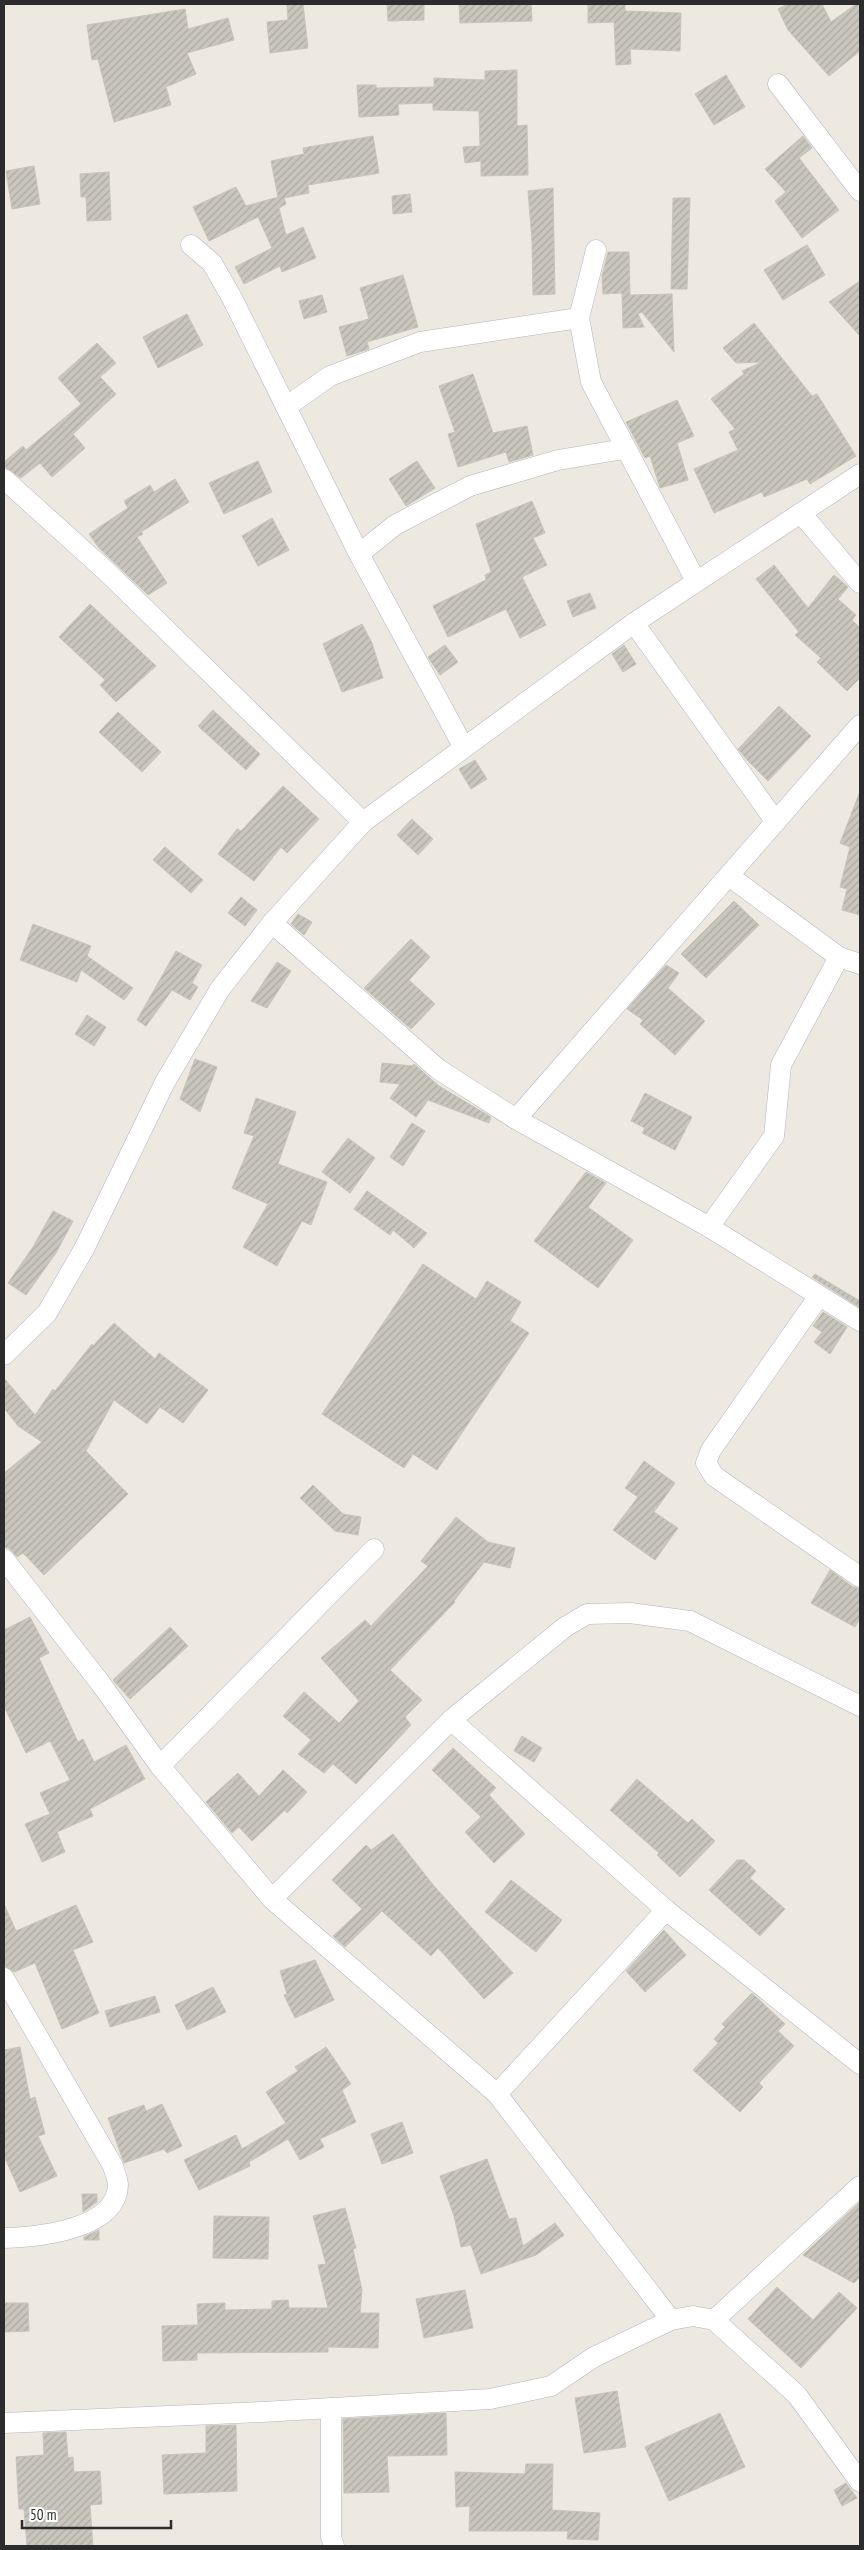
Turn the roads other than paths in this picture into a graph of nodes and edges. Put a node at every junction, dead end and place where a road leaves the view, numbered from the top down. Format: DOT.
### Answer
graph roads {
  1 [pos="778,84"];
  2 [pos="860,191"];
  3 [pos="191,245"];
  4 [pos="596,250"];
  5 [pos="578,318"];
  6 [pos="286,407"];
  7 [pos="624,449"];
  8 [pos="860,474"];
  9 [pos="4,479"];
  10 [pos="802,513"];
  11 [pos="358,554"];
  12 [pos="696,581"];
  13 [pos="860,583"];
  14 [pos="634,623"];
  15 [pos="860,725"];
  16 [pos="463,746"];
  17 [pos="362,822"];
  18 [pos="776,822"];
  19 [pos="729,876"];
  20 [pos="272,923"];
  21 [pos="840,957"];
  22 [pos="860,964"];
  23 [pos="516,1119"];
  24 [pos="709,1227"];
  25 [pos="819,1296"];
  26 [pos="860,1321"];
  27 [pos="4,1355"];
  28 [pos="374,1550"];
  29 [pos="4,1560"];
  30 [pos="860,1578"];
  31 [pos="860,1706"];
  32 [pos="452,1720"];
  33 [pos="160,1766"];
  34 [pos="272,1899"];
  35 [pos="666,1910"];
  36 [pos="4,1978"];
  37 [pos="860,2064"];
  38 [pos="497,2094"];
  39 [pos="860,2186"];
  40 [pos="4,2238"];
  41 [pos="671,2320"];
  42 [pos="714,2320"];
  43 [pos="331,2408"];
  44 [pos="4,2423"];
  45 [pos="860,2482"];
  46 [pos="334,2546"];
  1 -- 2 [label="street"];
  3 -- 6 [label="street"];
  4 -- 5 [label="street"];
  5 -- 6 [label="street"];
  5 -- 7 [label="street"];
  6 -- 11 [label="street"];
  7 -- 11 [label="street"];
  7 -- 12 [label="street"];
  8 -- 10 [label="street"];
  9 -- 17 [label="street"];
  10 -- 12 [label="street"];
  10 -- 13 [label="street"];
  11 -- 16 [label="street"];
  12 -- 14 [label="street"];
  14 -- 16 [label="street"];
  14 -- 18 [label="street"];
  15 -- 18 [label="street"];
  16 -- 17 [label="street"];
  17 -- 20 [label="street"];
  18 -- 19 [label="street"];
  19 -- 21 [label="street"];
  19 -- 23 [label="street"];
  20 -- 23 [label="street"];
  20 -- 27 [label="street"];
  21 -- 22 [label="street"];
  21 -- 24 [label="street"];
  23 -- 24 [label="street"];
  24 -- 25 [label="street"];
  25 -- 26 [label="street"];
  25 -- 30 [label="street"];
  28 -- 33 [label="street"];
  29 -- 33 [label="street"];
  31 -- 32 [label="street"];
  32 -- 34 [label="street"];
  32 -- 35 [label="street"];
  33 -- 34 [label="street"];
  34 -- 38 [label="street"];
  35 -- 37 [label="street"];
  35 -- 38 [label="street"];
  36 -- 40 [label="street"];
  38 -- 41 [label="street"];
  39 -- 42 [label="street"];
  41 -- 42 [label="street"];
  41 -- 43 [label="street"];
  42 -- 45 [label="street"];
  43 -- 44 [label="street"];
  43 -- 46 [label="street"];
}
